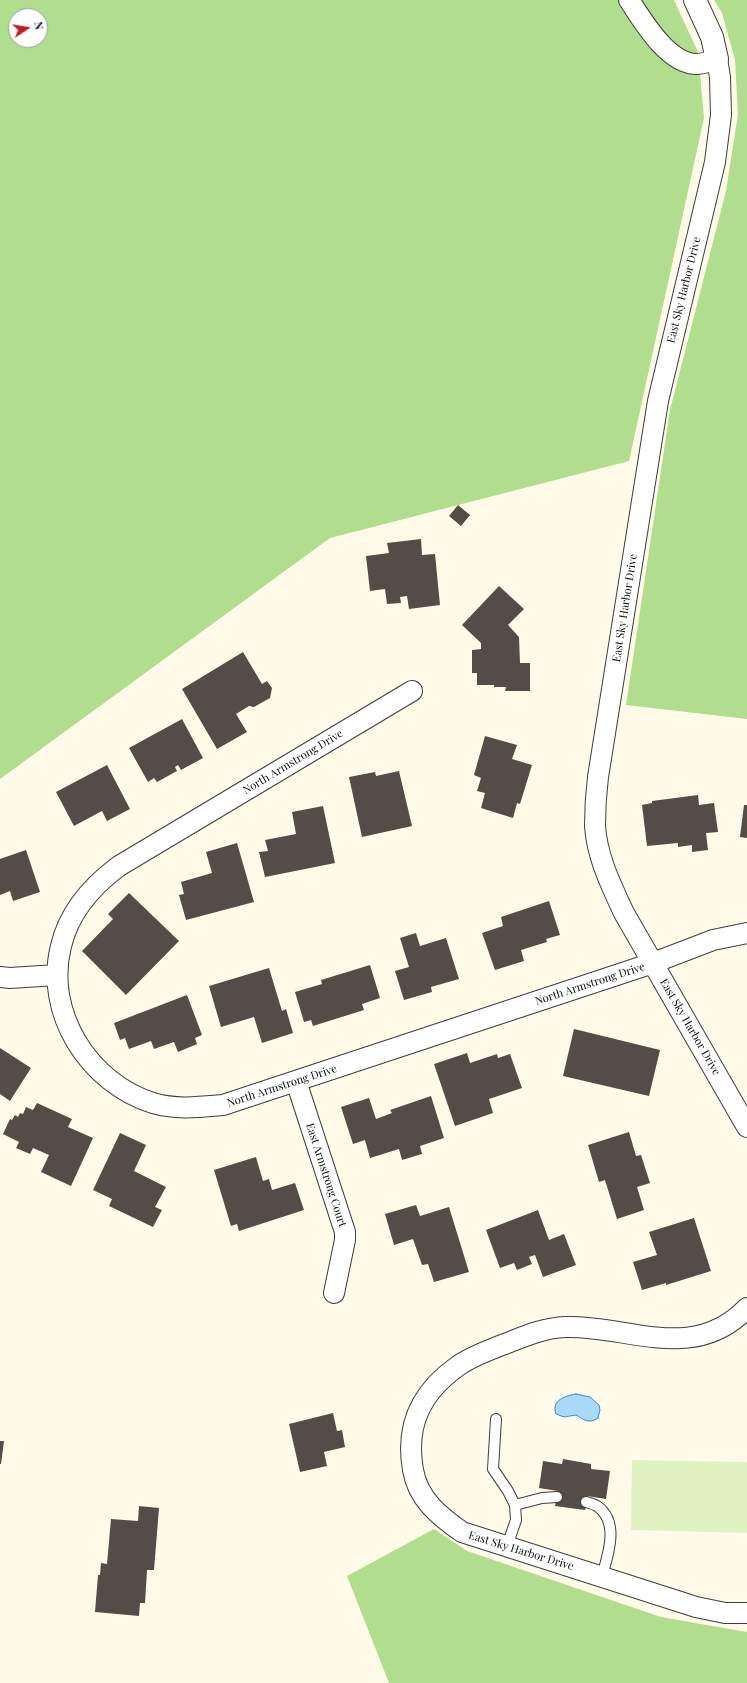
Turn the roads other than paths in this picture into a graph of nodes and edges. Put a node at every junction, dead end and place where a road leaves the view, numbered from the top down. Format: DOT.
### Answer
graph roads {
  1 [pos="629,0"];
  2 [pos="695,0"];
  3 [pos="717,59"];
  4 [pos="412,691"];
  5 [pos="747,933"];
  6 [pos="653,963"];
  7 [pos="57,975"];
  8 [pos="0,977"];
  9 [pos="296,1081"];
  10 [pos="747,1127"];
  11 [pos="334,1293"];
  12 [pos="746,1312"];
  13 [pos="496,1419"];
  14 [pos="557,1497"];
  15 [pos="586,1502"];
  16 [pos="515,1505"];
  17 [pos="507,1546"];
  18 [pos="602,1576"];
  19 [pos="747,1613"];
  1 -- 3 [label="street"];
  2 -- 3 [label="street"];
  3 -- 6 [label="street, East Sky Harbor Drive"];
  4 -- 7 [label="street, North Armstrong Drive"];
  5 -- 6 [label="street, North Armstrong Drive"];
  6 -- 9 [label="street, North Armstrong Drive"];
  6 -- 10 [label="street, East Sky Harbor Drive"];
  7 -- 8 [label="street"];
  7 -- 9 [label="street, North Armstrong Drive"];
  9 -- 11 [label="street, East Armstrong Court"];
  12 -- 17 [label="street, East Sky Harbor Drive"];
  13 -- 16 [label="lane"];
  14 -- 16 [label="lane"];
  15 -- 18 [label="lane"];
  16 -- 17 [label="lane"];
  17 -- 18 [label="street, East Sky Harbor Drive"];
  18 -- 19 [label="street, East Sky Harbor Drive"];
}
